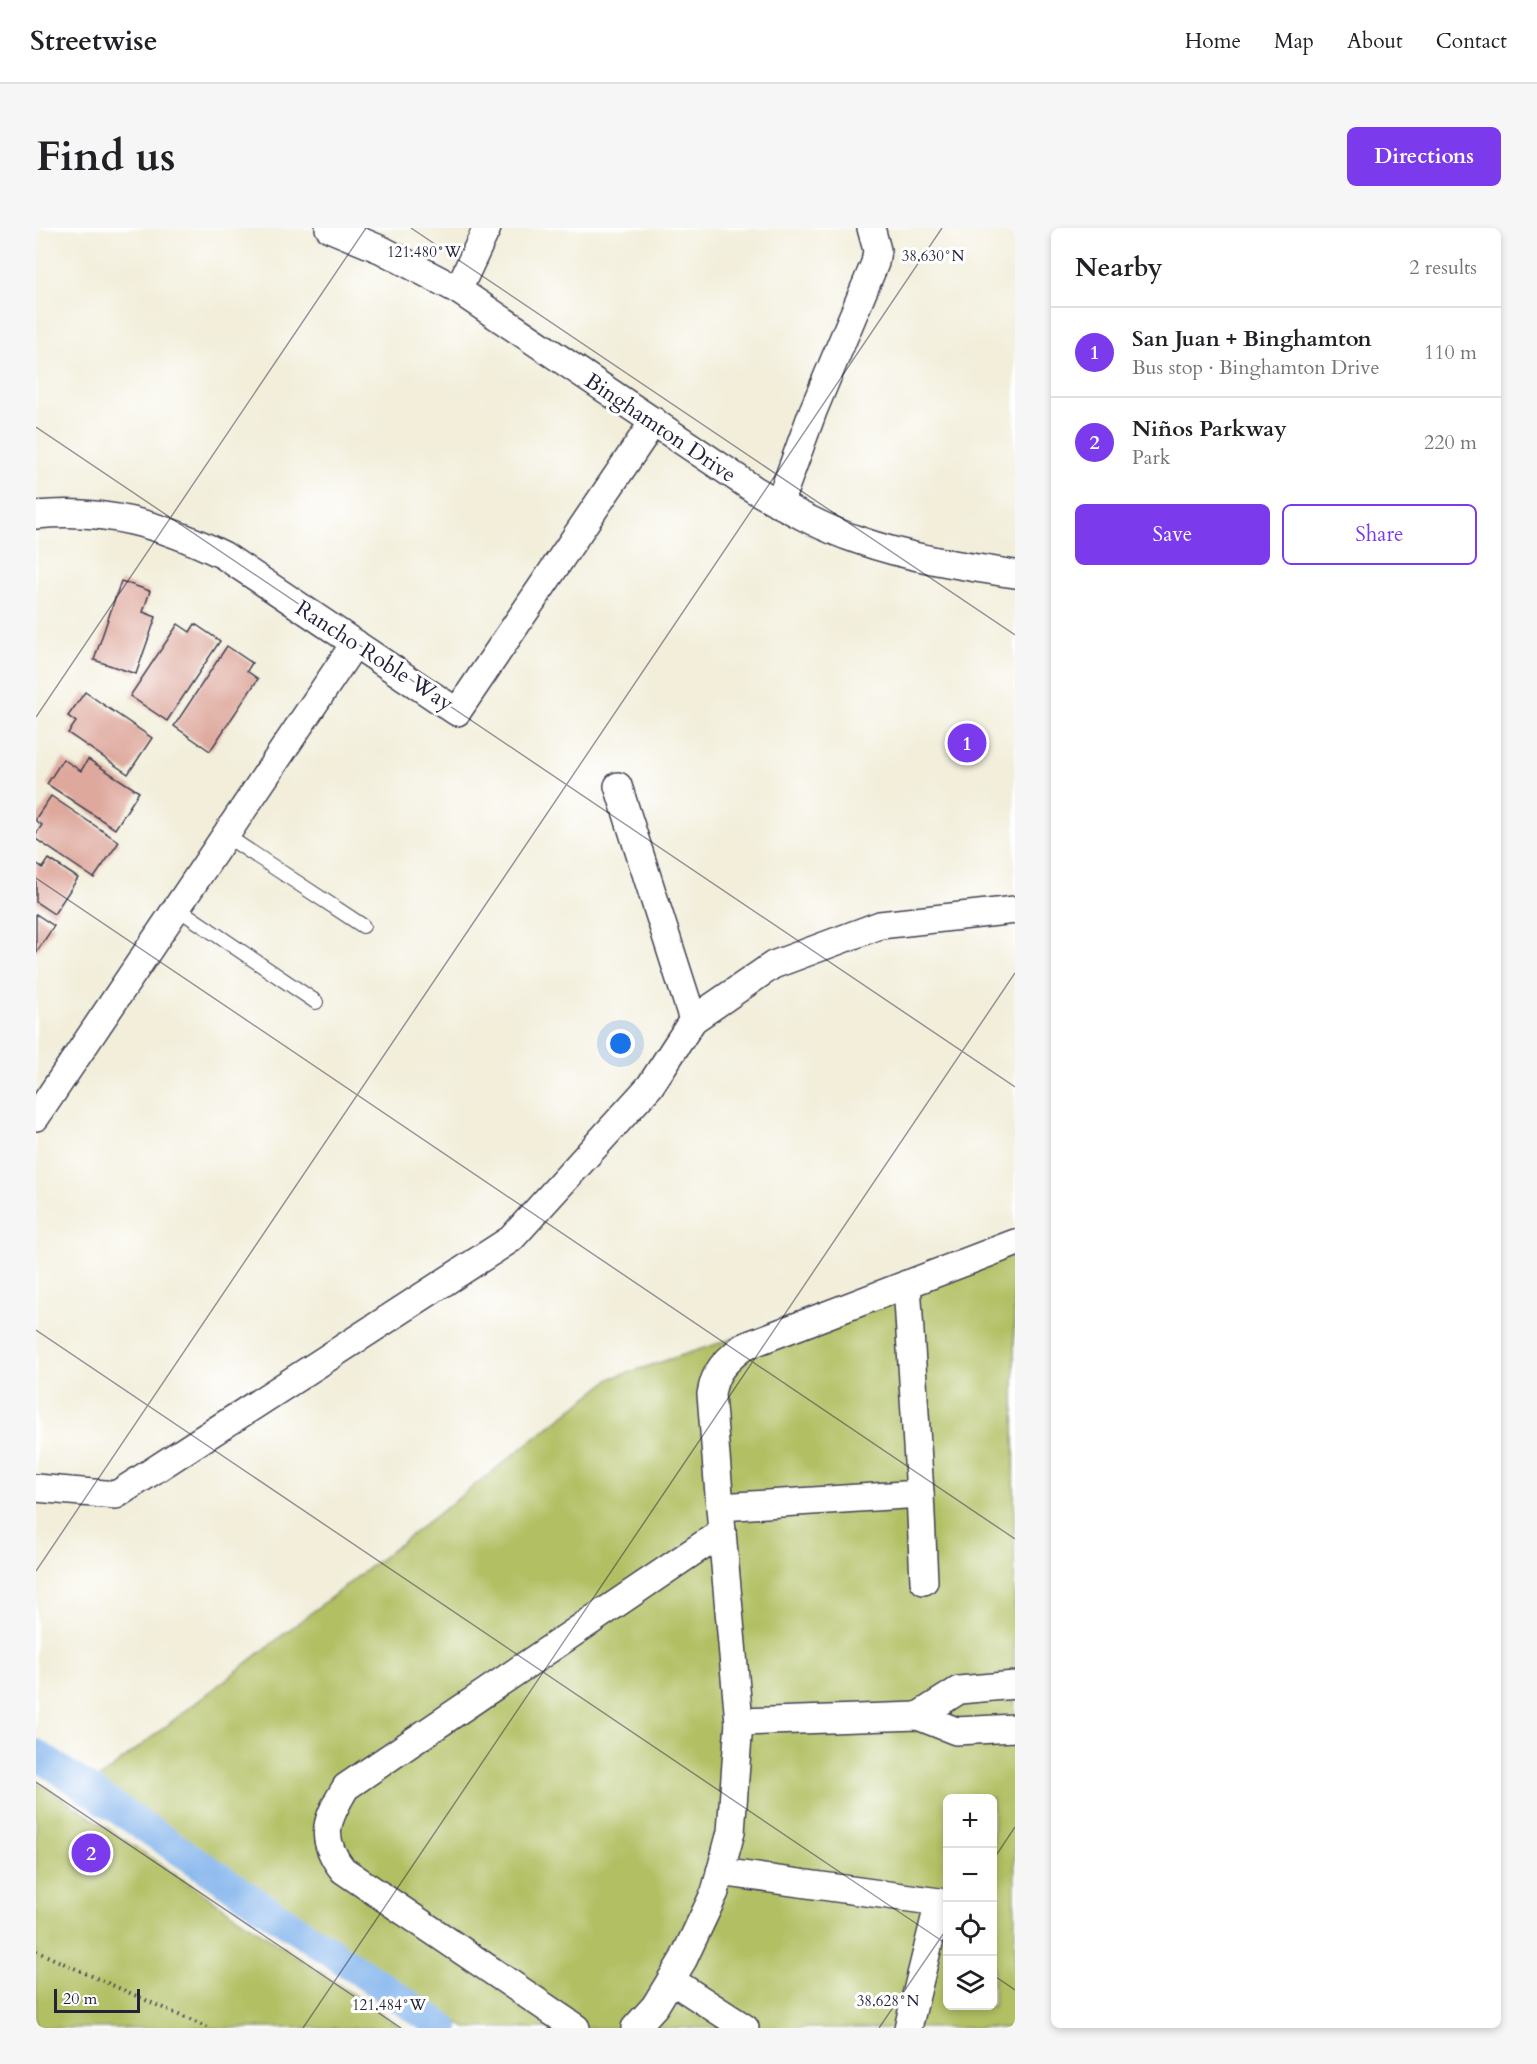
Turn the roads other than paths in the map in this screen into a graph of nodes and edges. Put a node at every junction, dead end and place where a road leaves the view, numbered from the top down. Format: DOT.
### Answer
graph roads {
  1 [pos="329,228"];
  2 [pos="487,228"];
  3 [pos="871,228"];
  4 [pos="458,291"];
  5 [pos="654,421"];
  6 [pos="779,504"];
  7 [pos="36,515"];
  8 [pos="1015,574"];
  9 [pos="355,643"];
  10 [pos="618,786"];
  11 [pos="225,836"];
  12 [pos="177,908"];
  13 [pos="1015,910"];
  14 [pos="363,926"];
  15 [pos="316,1002"];
  16 [pos="693,1020"];
  17 [pos="36,1117"];
  18 [pos="1015,1243"];
  19 [pos="908,1284"];
  20 [pos="36,1488"];
  21 [pos="920,1494"];
  22 [pos="721,1520"];
  23 [pos="924,1581"];
  24 [pos="1015,1684"];
  25 [pos="984,1688"];
  26 [pos="918,1716"];
  27 [pos="739,1722"];
  28 [pos="1015,1728"];
  29 [pos="987,1730"];
  30 [pos="720,1872"];
  31 [pos="671,1980"];
  32 [pos="576,2028"];
  33 [pos="635,2028"];
  34 [pos="745,2028"];
  35 [pos="908,2028"];
  1 -- 4 [label="street, Binghamton Drive"];
  2 -- 4 [label="street"];
  3 -- 6 [label="street"];
  4 -- 5 [label="street, Binghamton Drive"];
  5 -- 6 [label="street, Binghamton Drive"];
  5 -- 9 [label="street, Rancho Roble Way"];
  6 -- 8 [label="street, Binghamton Drive"];
  7 -- 9 [label="street, Rancho Roble Way"];
  9 -- 11 [label="street"];
  10 -- 16 [label="street"];
  11 -- 12 [label="street"];
  11 -- 14 [label="lane"];
  12 -- 15 [label="lane"];
  12 -- 17 [label="street"];
  13 -- 16 [label="street"];
  16 -- 20 [label="street"];
  18 -- 19 [label="street"];
  19 -- 21 [label="street"];
  19 -- 22 [label="street"];
  21 -- 22 [label="street"];
  21 -- 23 [label="street"];
  22 -- 27 [label="street"];
  22 -- 32 [label="street"];
  24 -- 25 [label="street"];
  25 -- 26 [label="street"];
  25 -- 29 [label="street"];
  26 -- 27 [label="street"];
  26 -- 29 [label="street"];
  27 -- 30 [label="street"];
  28 -- 29 [label="street"];
  30 -- 31 [label="street"];
  30 -- 35 [label="street"];
  31 -- 33 [label="street"];
  31 -- 34 [label="street"];
}
